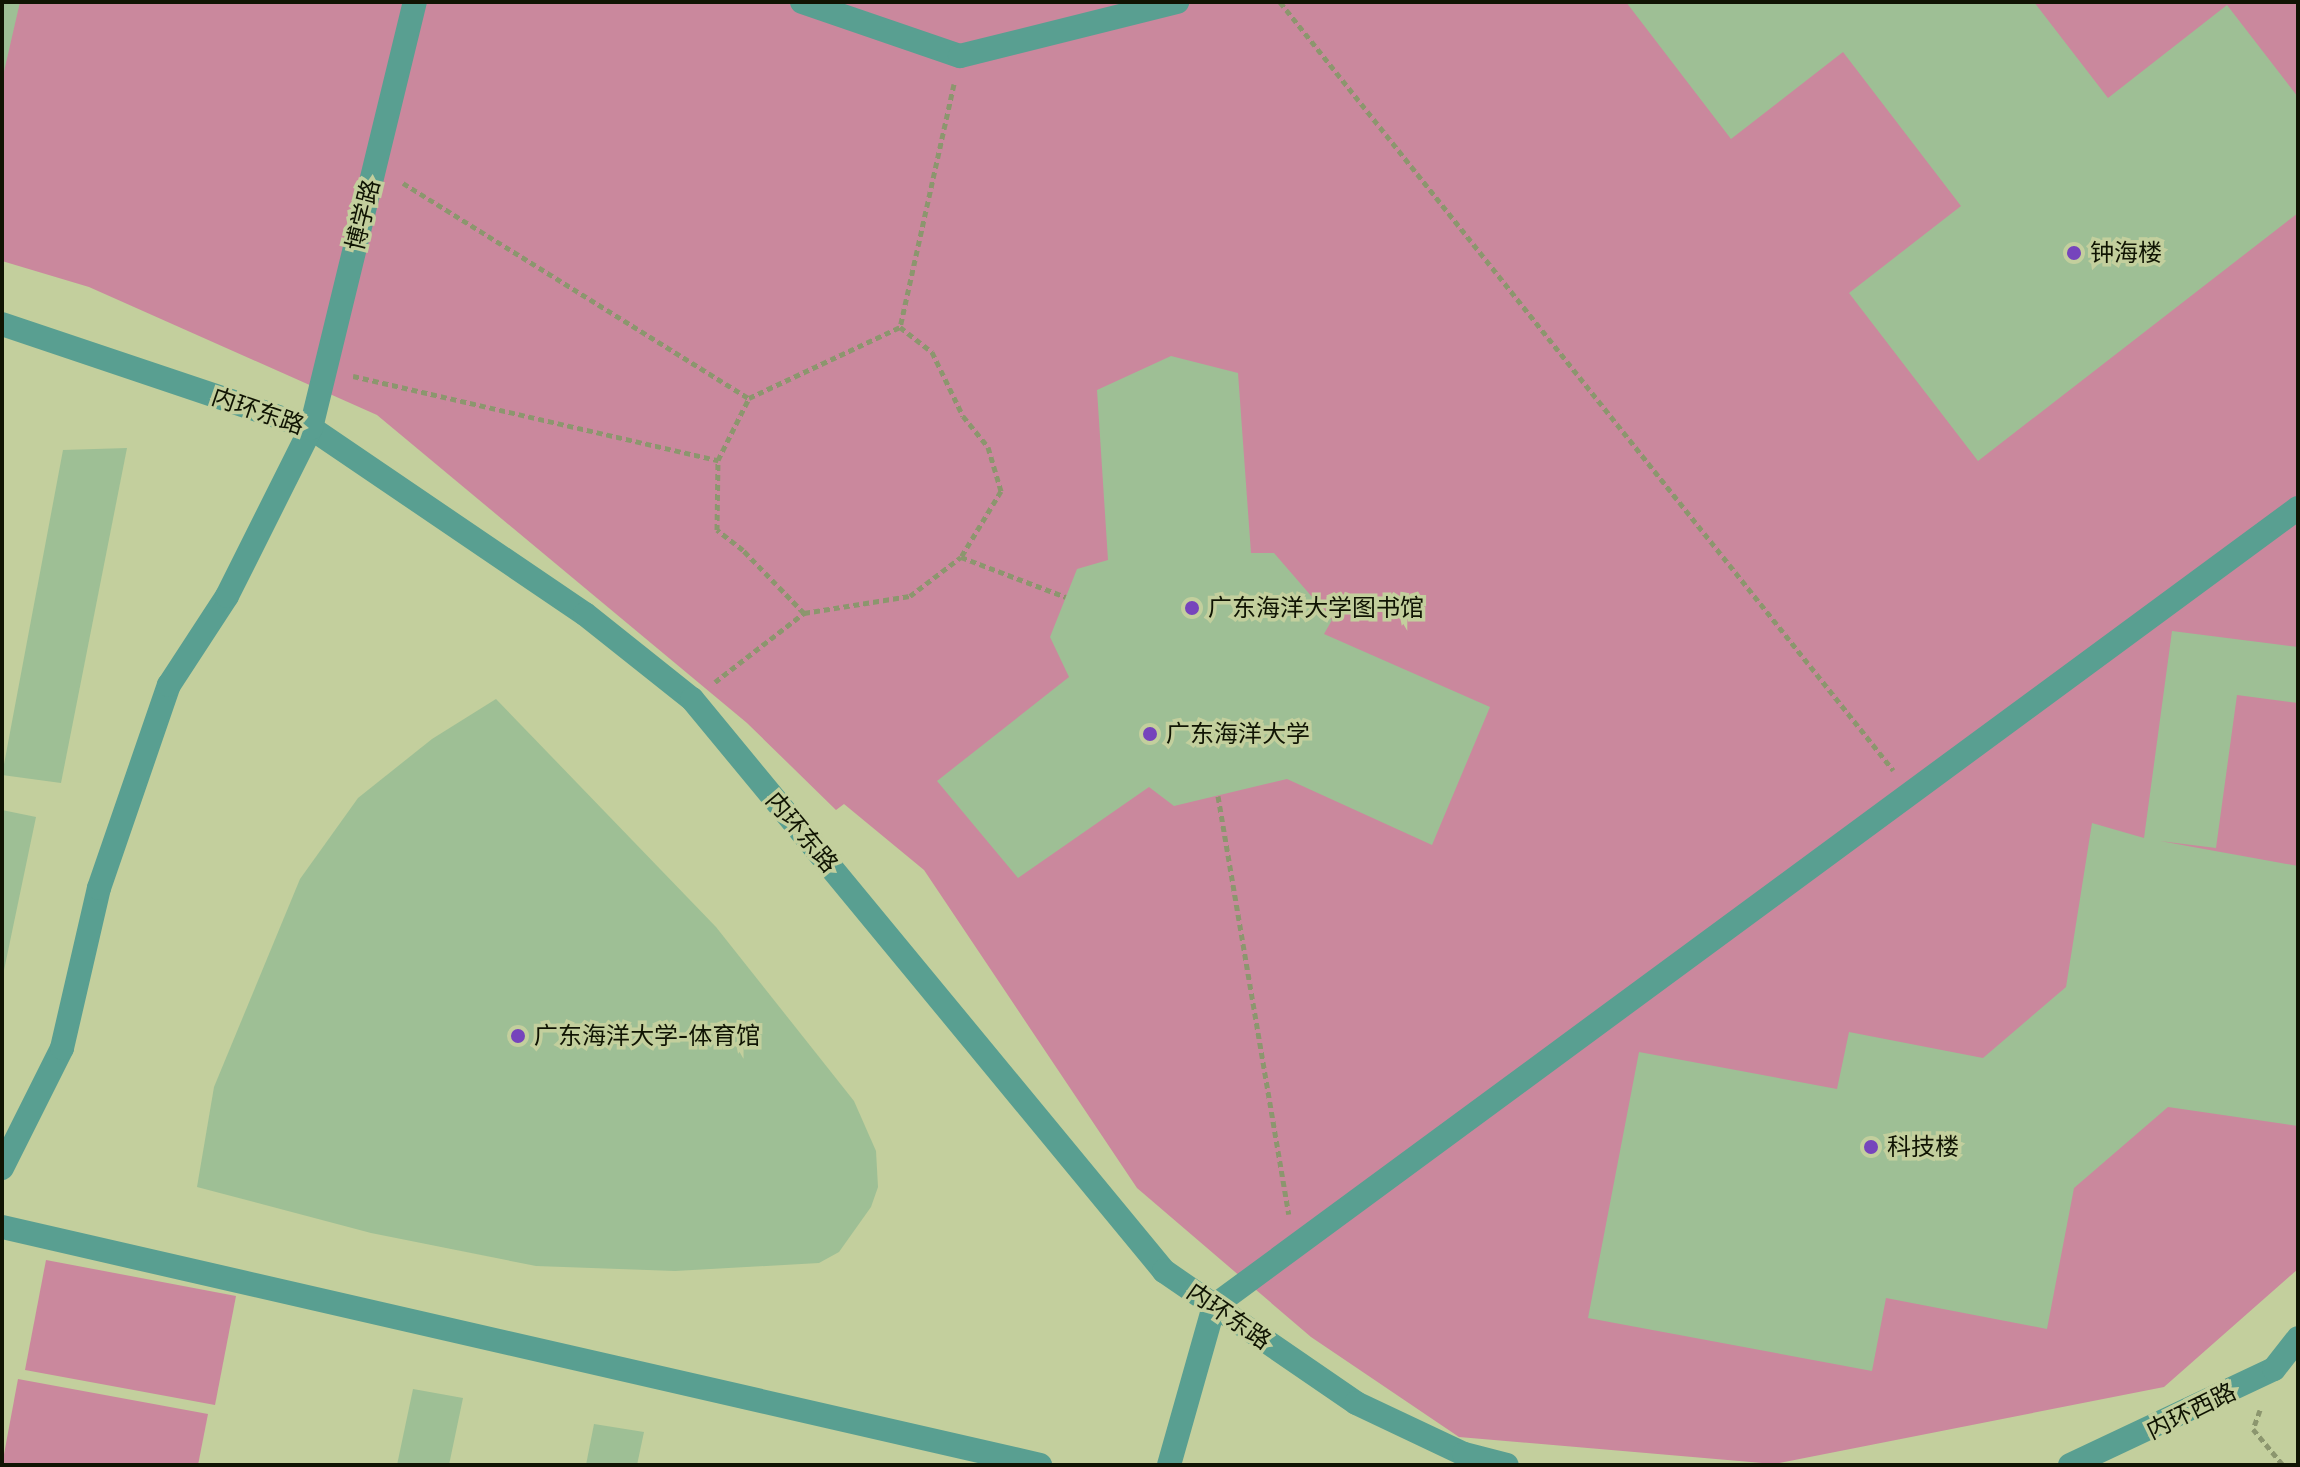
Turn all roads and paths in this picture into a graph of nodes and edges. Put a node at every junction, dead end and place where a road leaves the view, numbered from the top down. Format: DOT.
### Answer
graph roads {
  1 [pos="415,2"];
  2 [pos="802,2"];
  3 [pos="1177,2"];
  4 [pos="1280,2"];
  5 [pos="960,56"];
  6 [pos="375,166"];
  7 [pos="2,324"];
  8 [pos="900,327"];
  9 [pos="325,370"];
  10 [pos="749,398"];
  11 [pos="311,428"];
  12 [pos="718,460"];
  13 [pos="2298,508"];
  14 [pos="961,557"];
  15 [pos="1066,597"];
  16 [pos="804,613"];
  17 [pos="692,699"];
  18 [pos="1911,793"];
  19 [pos="1218,796"];
  20 [pos="2,1168"];
  21 [pos="2,1227"];
  22 [pos="1295,1246"];
  23 [pos="1214,1306"];
  24 [pos="2298,1338"];
  25 [pos="1040,1465"];
  26 [pos="1169,1465"];
  27 [pos="1507,1465"];
  28 [pos="2070,1465"];
  1 -- 6 [label="street, 博学路"];
  2 -- 5 [label="street"];
  3 -- 5 [label="street"];
  4 -- 18 [label="path"];
  5 -- 8 [label="path"];
  6 -- 9 [label="street, 博学路"];
  6 -- 10 [label="path"];
  7 -- 11 [label="street, 内环东路"];
  8 -- 10 [label="path"];
  8 -- 14 [label="path"];
  9 -- 11 [label="street, 博学路"];
  9 -- 12 [label="path"];
  10 -- 12 [label="path"];
  11 -- 17 [label="street, 内环东路"];
  11 -- 20 [label="street, 博学路"];
  12 -- 16 [label="path"];
  13 -- 18 [label="street"];
  14 -- 15 [label="path"];
  14 -- 16 [label="path"];
  16 -- 17 [label="path"];
  17 -- 23 [label="street, 内环东路"];
  18 -- 22 [label="street"];
  19 -- 22 [label="path"];
  21 -- 25 [label="street"];
  22 -- 23 [label="street"];
  23 -- 26 [label="street"];
  23 -- 27 [label="street, 内环东路"];
  24 -- 28 [label="street, 内环西路"];
}
